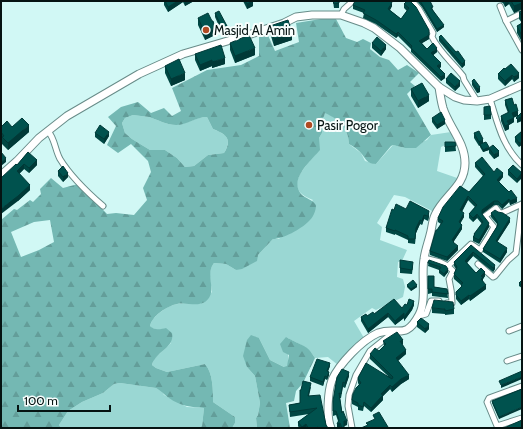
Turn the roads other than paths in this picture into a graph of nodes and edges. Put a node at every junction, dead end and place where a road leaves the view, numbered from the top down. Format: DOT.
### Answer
graph roads {
  1 [pos="343,1"];
  2 [pos="353,1"];
  3 [pos="412,1"];
  4 [pos="348,6"];
  5 [pos="500,6"];
  6 [pos="522,13"];
  7 [pos="341,15"];
  8 [pos="506,21"];
  9 [pos="522,50"];
  10 [pos="522,85"];
  11 [pos="439,87"];
  12 [pos="490,99"];
  13 [pos="477,101"];
  14 [pos="48,131"];
  15 [pos="522,164"];
  16 [pos="1,175"];
  17 [pos="103,206"];
  18 [pos="424,258"];
  19 [pos="478,264"];
  20 [pos="448,266"];
  21 [pos="419,316"];
  22 [pos="522,326"];
  23 [pos="395,331"];
  24 [pos="509,331"];
  25 [pos="522,356"];
  26 [pos="507,360"];
  27 [pos="522,386"];
  28 [pos="522,418"];
  29 [pos="495,427"];
  30 [pos="331,428"];
  31 [pos="352,428"];
  1 -- 4 [label="street"];
  2 -- 4 [label="street"];
  3 -- 13 [label="street"];
  4 -- 7 [label="street"];
  5 -- 8 [label="street"];
  6 -- 8 [label="street"];
  7 -- 11 [label="main road"];
  7 -- 14 [label="main road"];
  8 -- 9 [label="street"];
  10 -- 12 [label="main road"];
  11 -- 13 [label="main road"];
  11 -- 18 [label="main road"];
  12 -- 13 [label="main road"];
  12 -- 15 [label="street"];
  14 -- 16 [label="main road"];
  14 -- 17 [label="street"];
  18 -- 20 [label="street"];
  18 -- 21 [label="main road"];
  19 -- 20 [label="street"];
  20 -- 21 [label="street"];
  21 -- 23 [label="main road"];
  22 -- 24 [label="street"];
  23 -- 30 [label="main road"];
  23 -- 31 [label="street"];
  25 -- 26 [label="street"];
  27 -- 29 [label="street"];
  28 -- 29 [label="street"];
}
